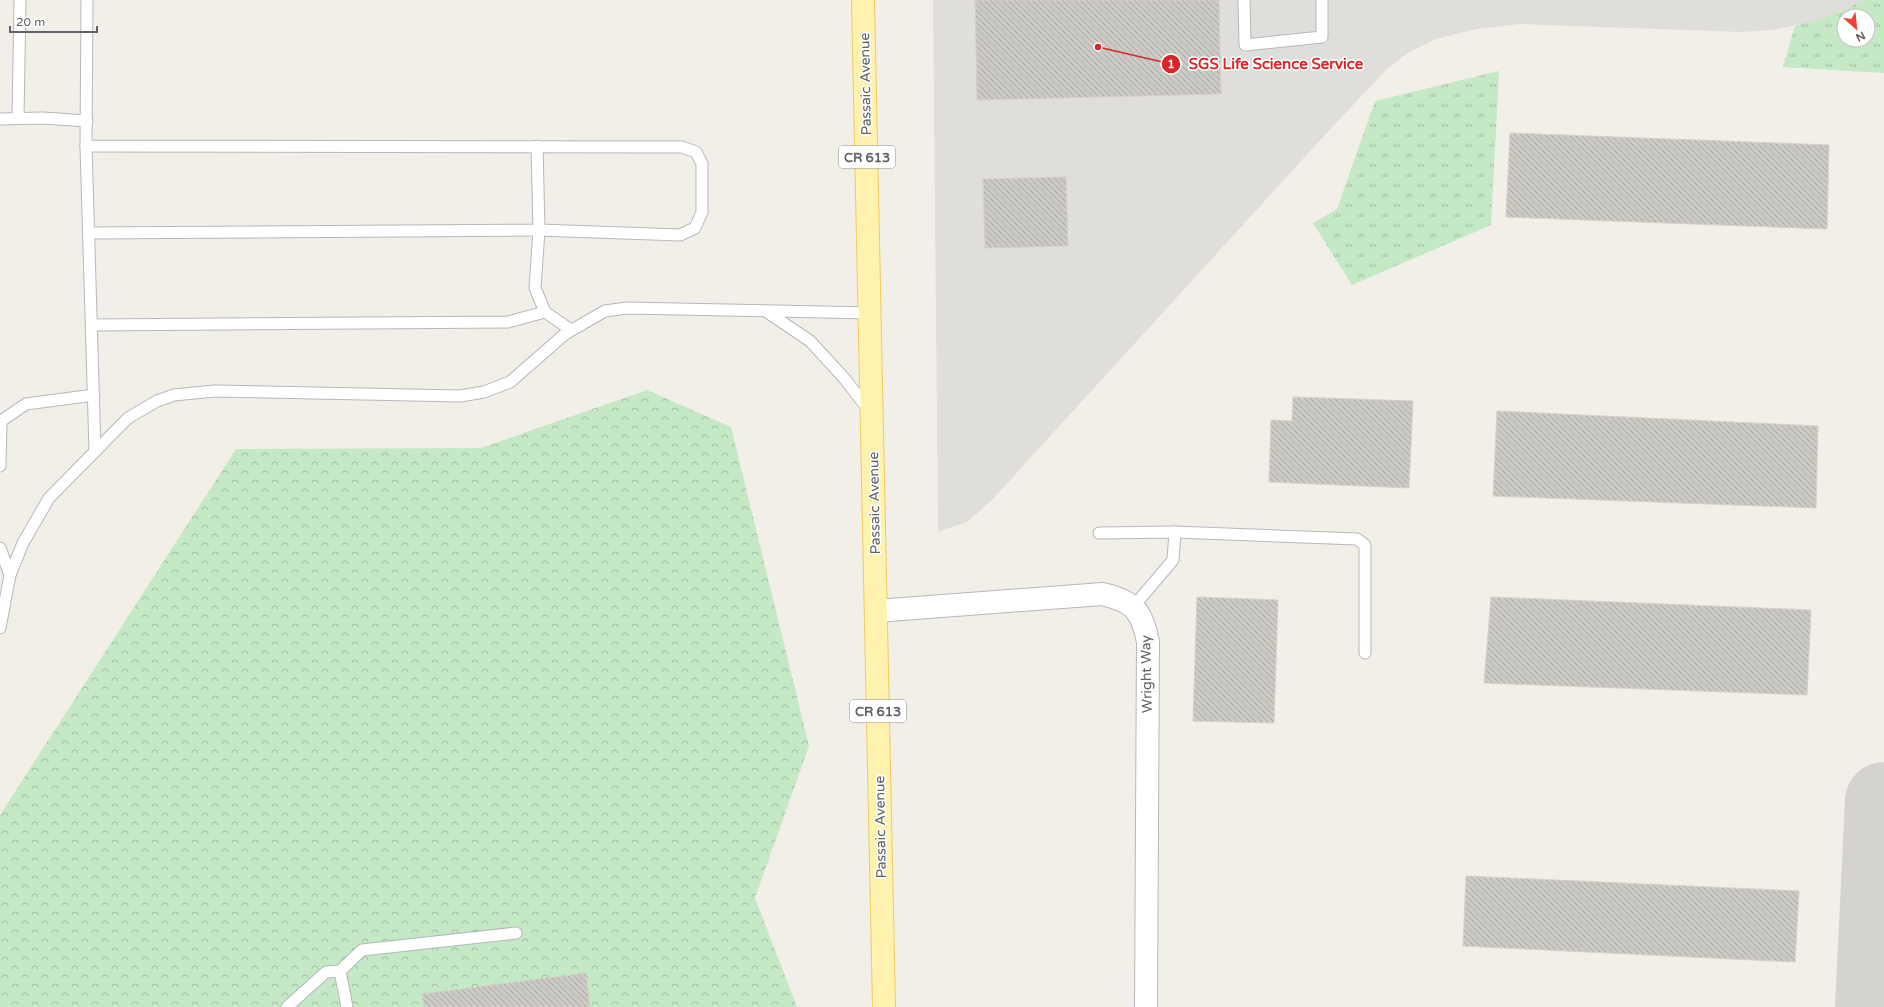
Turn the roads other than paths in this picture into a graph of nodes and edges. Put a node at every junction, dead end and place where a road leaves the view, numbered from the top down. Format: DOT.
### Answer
graph roads {
  1 [pos="20,0"];
  2 [pos="87,0"];
  3 [pos="864,0"];
  4 [pos="1244,0"];
  5 [pos="1322,0"];
  6 [pos="18,118"];
  7 [pos="0,119"];
  8 [pos="87,121"];
  9 [pos="86,146"];
  10 [pos="537,146"];
  11 [pos="538,230"];
  12 [pos="89,233"];
  13 [pos="766,311"];
  14 [pos="545,312"];
  15 [pos="871,313"];
  16 [pos="92,324"];
  17 [pos="571,330"];
  18 [pos="94,395"];
  19 [pos="872,414"];
  20 [pos="96,451"];
  21 [pos="0,466"];
  22 [pos="1175,532"];
  23 [pos="1099,533"];
  24 [pos="0,548"];
  25 [pos="10,575"];
  26 [pos="1134,606"];
  27 [pos="876,611"];
  28 [pos="0,628"];
  29 [pos="1365,653"];
  30 [pos="516,933"];
  31 [pos="340,971"];
  32 [pos="287,1007"];
  33 [pos="347,1007"];
  34 [pos="884,1007"];
  35 [pos="1146,1007"];
  1 -- 6 [label="lane"];
  2 -- 8 [label="lane"];
  3 -- 15 [label="main road, Passaic Avenue / CR 613"];
  4 -- 5 [label="lane"];
  6 -- 7 [label="lane"];
  6 -- 8 [label="lane"];
  8 -- 9 [label="lane"];
  9 -- 10 [label="lane"];
  9 -- 12 [label="lane"];
  10 -- 11 [label="lane"];
  10 -- 11 [label="lane"];
  11 -- 12 [label="lane"];
  11 -- 14 [label="lane"];
  12 -- 16 [label="lane"];
  13 -- 15 [label="lane"];
  13 -- 17 [label="lane"];
  13 -- 19 [label="lane"];
  14 -- 16 [label="lane"];
  14 -- 17 [label="lane"];
  15 -- 19 [label="main road, Passaic Avenue / CR 613"];
  16 -- 18 [label="lane"];
  17 -- 20 [label="lane"];
  18 -- 20 [label="lane"];
  18 -- 21 [label="lane"];
  19 -- 27 [label="main road, Passaic Avenue / CR 613"];
  20 -- 25 [label="lane"];
  22 -- 23 [label="lane"];
  22 -- 26 [label="lane"];
  22 -- 29 [label="lane"];
  24 -- 25 [label="lane"];
  25 -- 28 [label="lane"];
  26 -- 27 [label="street"];
  26 -- 35 [label="street, Wright Way"];
  27 -- 34 [label="main road, Passaic Avenue / CR 613"];
  30 -- 31 [label="lane"];
  31 -- 32 [label="lane"];
  31 -- 33 [label="lane"];
}
